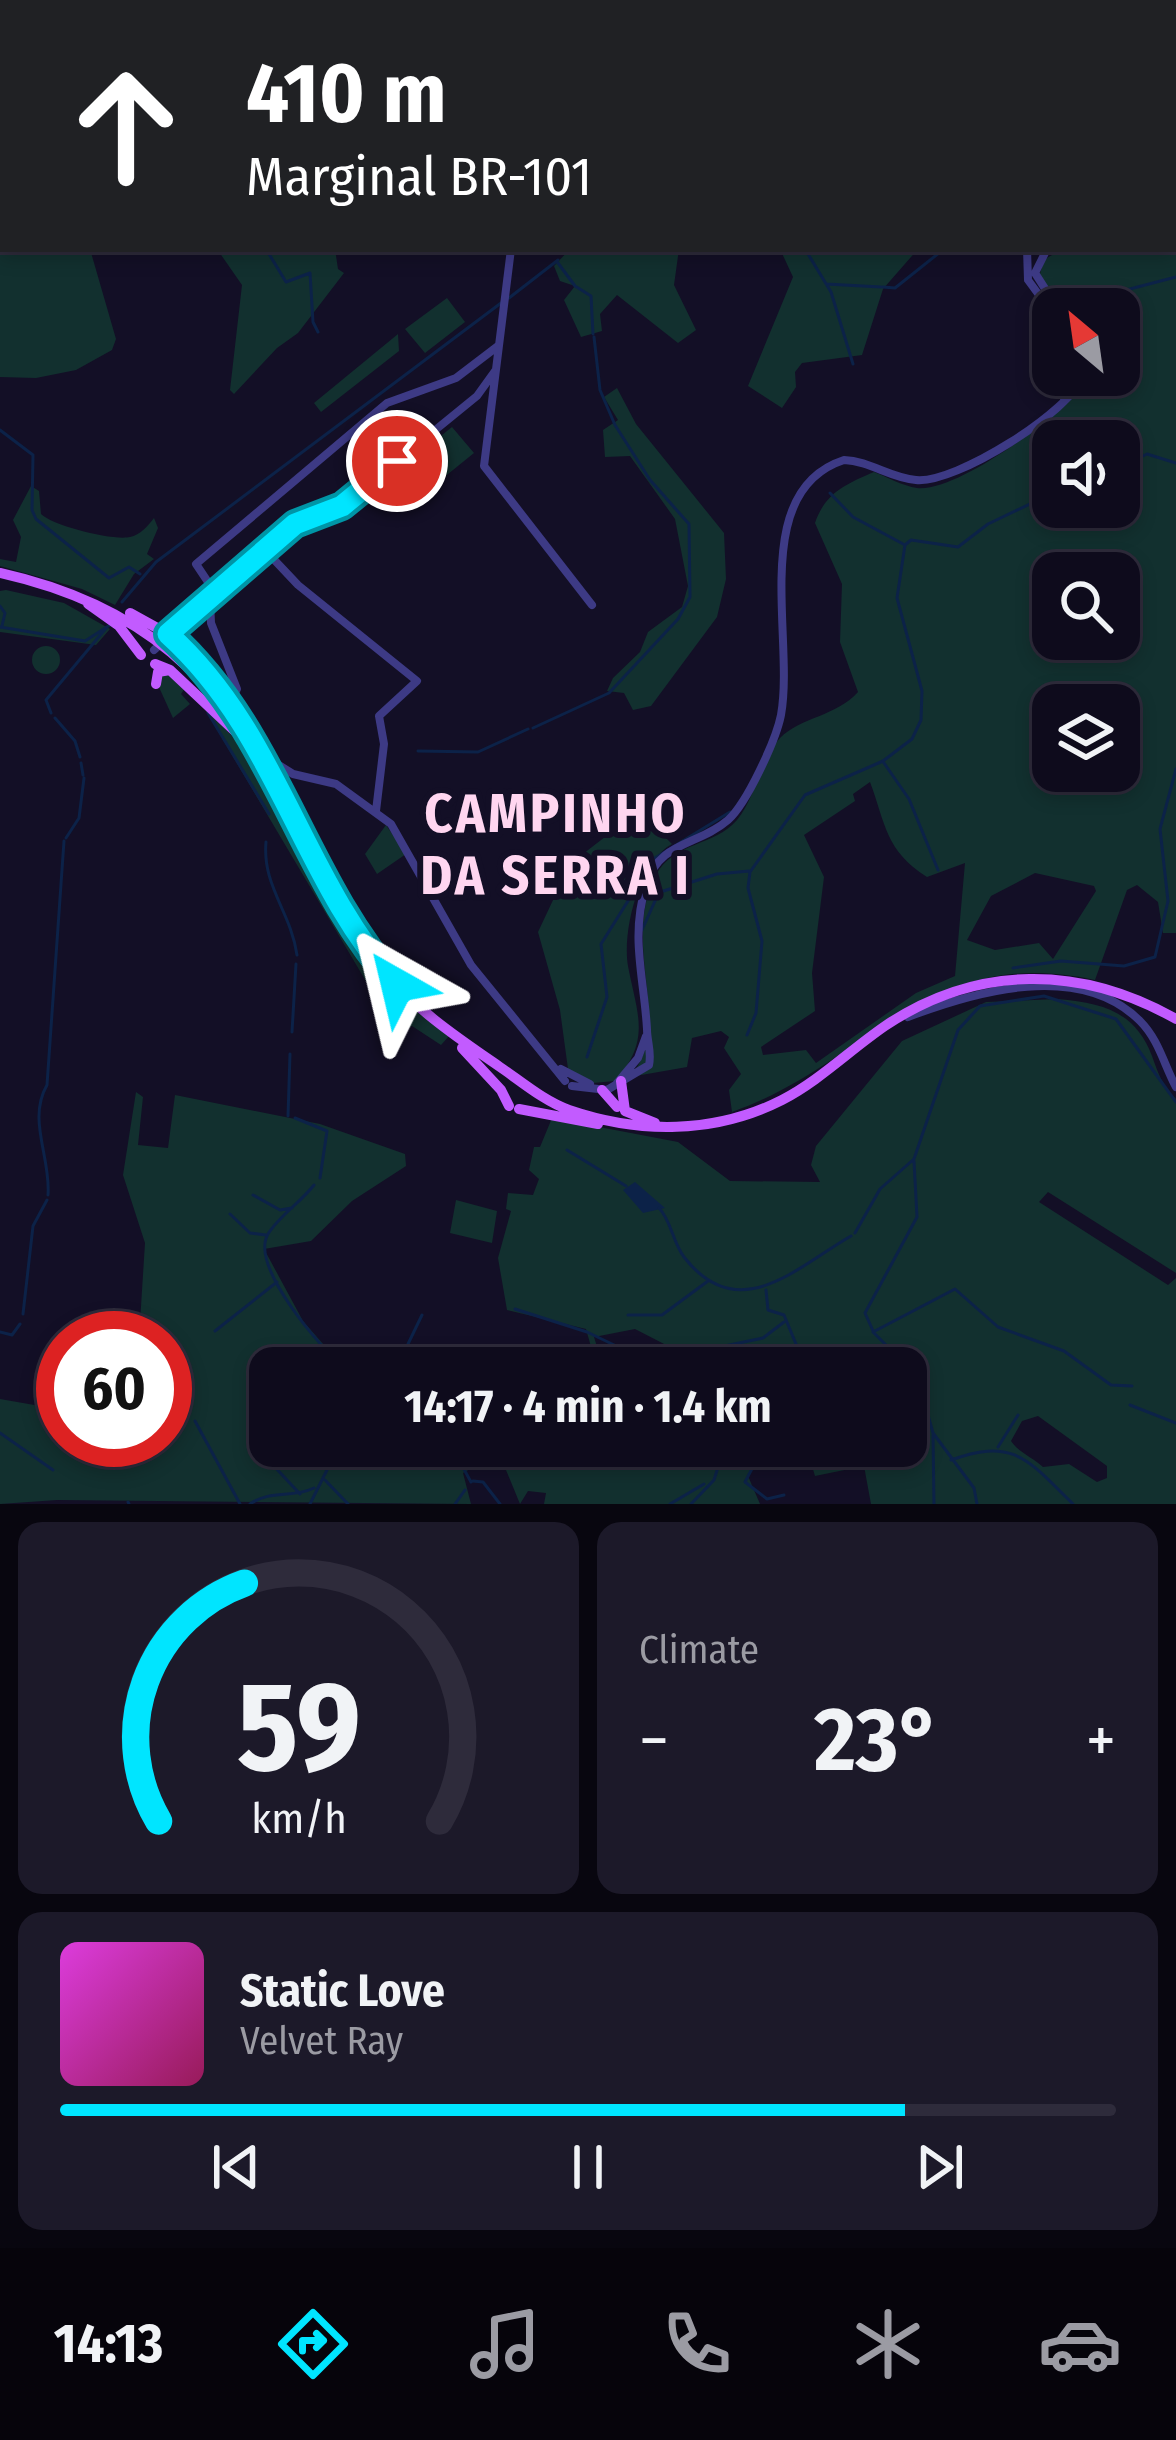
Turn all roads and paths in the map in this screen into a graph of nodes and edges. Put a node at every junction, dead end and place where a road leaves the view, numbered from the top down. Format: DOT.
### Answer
graph roads {
  1 [pos="511,252"];
  2 [pos="1027,252"];
  3 [pos="1046,252"];
  4 [pos="1035,288"];
  5 [pos="1043,288"];
  6 [pos="498,346"];
  7 [pos="495,371"];
  8 [pos="1067,396"];
  9 [pos="264,549"];
  10 [pos="0,576"];
  11 [pos="209,603"];
  12 [pos="592,605"];
  13 [pos="110,612"];
  14 [pos="124,619"];
  15 [pos="156,647"];
  16 [pos="170,670"];
  17 [pos="156,684"];
  18 [pos="232,701"];
  19 [pos="238,734"];
  20 [pos="263,755"];
  21 [pos="286,805"];
  22 [pos="376,811"];
  23 [pos="298,830"];
  24 [pos="1176,1019"];
  25 [pos="884,1026"];
  26 [pos="647,1034"];
  27 [pos="458,1040"];
  28 [pos="638,1058"];
  29 [pos="651,1061"];
  30 [pos="571,1081"];
  31 [pos="619,1084"];
  32 [pos="1176,1087"];
  33 [pos="602,1090"];
  34 [pos="617,1106"];
  35 [pos="590,1116"];
  36 [pos="612,1122"];
  37 [pos="670,1128"];
  1 -- 6 [label="street"];
  2 -- 4 [label="street"];
  3 -- 5 [label="street"];
  6 -- 7 [label="street"];
  6 -- 11 [label="street"];
  7 -- 9 [label="street"];
  7 -- 12 [label="street"];
  8 -- 26 [label="street"];
  9 -- 11 [label="street"];
  9 -- 22 [label="street"];
  10 -- 13 [label="main road"];
  10 -- 13 [label="main road"];
  11 -- 15 [label="street"];
  11 -- 18 [label="street"];
  13 -- 14 [label="main road"];
  14 -- 15 [label="main road"];
  14 -- 15 [label="main road"];
  15 -- 16 [label="main road"];
  15 -- 18 [label="street"];
  15 -- 19 [label="main road"];
  15 -- 21 [label="main road"];
  16 -- 17 [label="main road"];
  16 -- 19 [label="main road"];
  18 -- 20 [label="street"];
  19 -- 23 [label="main road"];
  20 -- 21 [label="main road"];
  20 -- 22 [label="street"];
  21 -- 23 [label="main road"];
  22 -- 30 [label="street"];
  23 -- 27 [label="main road"];
  24 -- 25 [label="main road"];
  25 -- 32 [label="street"];
  25 -- 37 [label="main road"];
  26 -- 28 [label="street"];
  26 -- 29 [label="street"];
  27 -- 35 [label="main road"];
  27 -- 36 [label="main road"];
  28 -- 29 [label="street"];
  28 -- 31 [label="street"];
  29 -- 31 [label="street"];
  30 -- 31 [label="street"];
  30 -- 33 [label="street"];
  31 -- 33 [label="street"];
  31 -- 34 [label="main road"];
  31 -- 37 [label="main road"];
  33 -- 34 [label="main road"];
  34 -- 35 [label="main road"];
  35 -- 36 [label="main road"];
  36 -- 37 [label="main road"];
}
